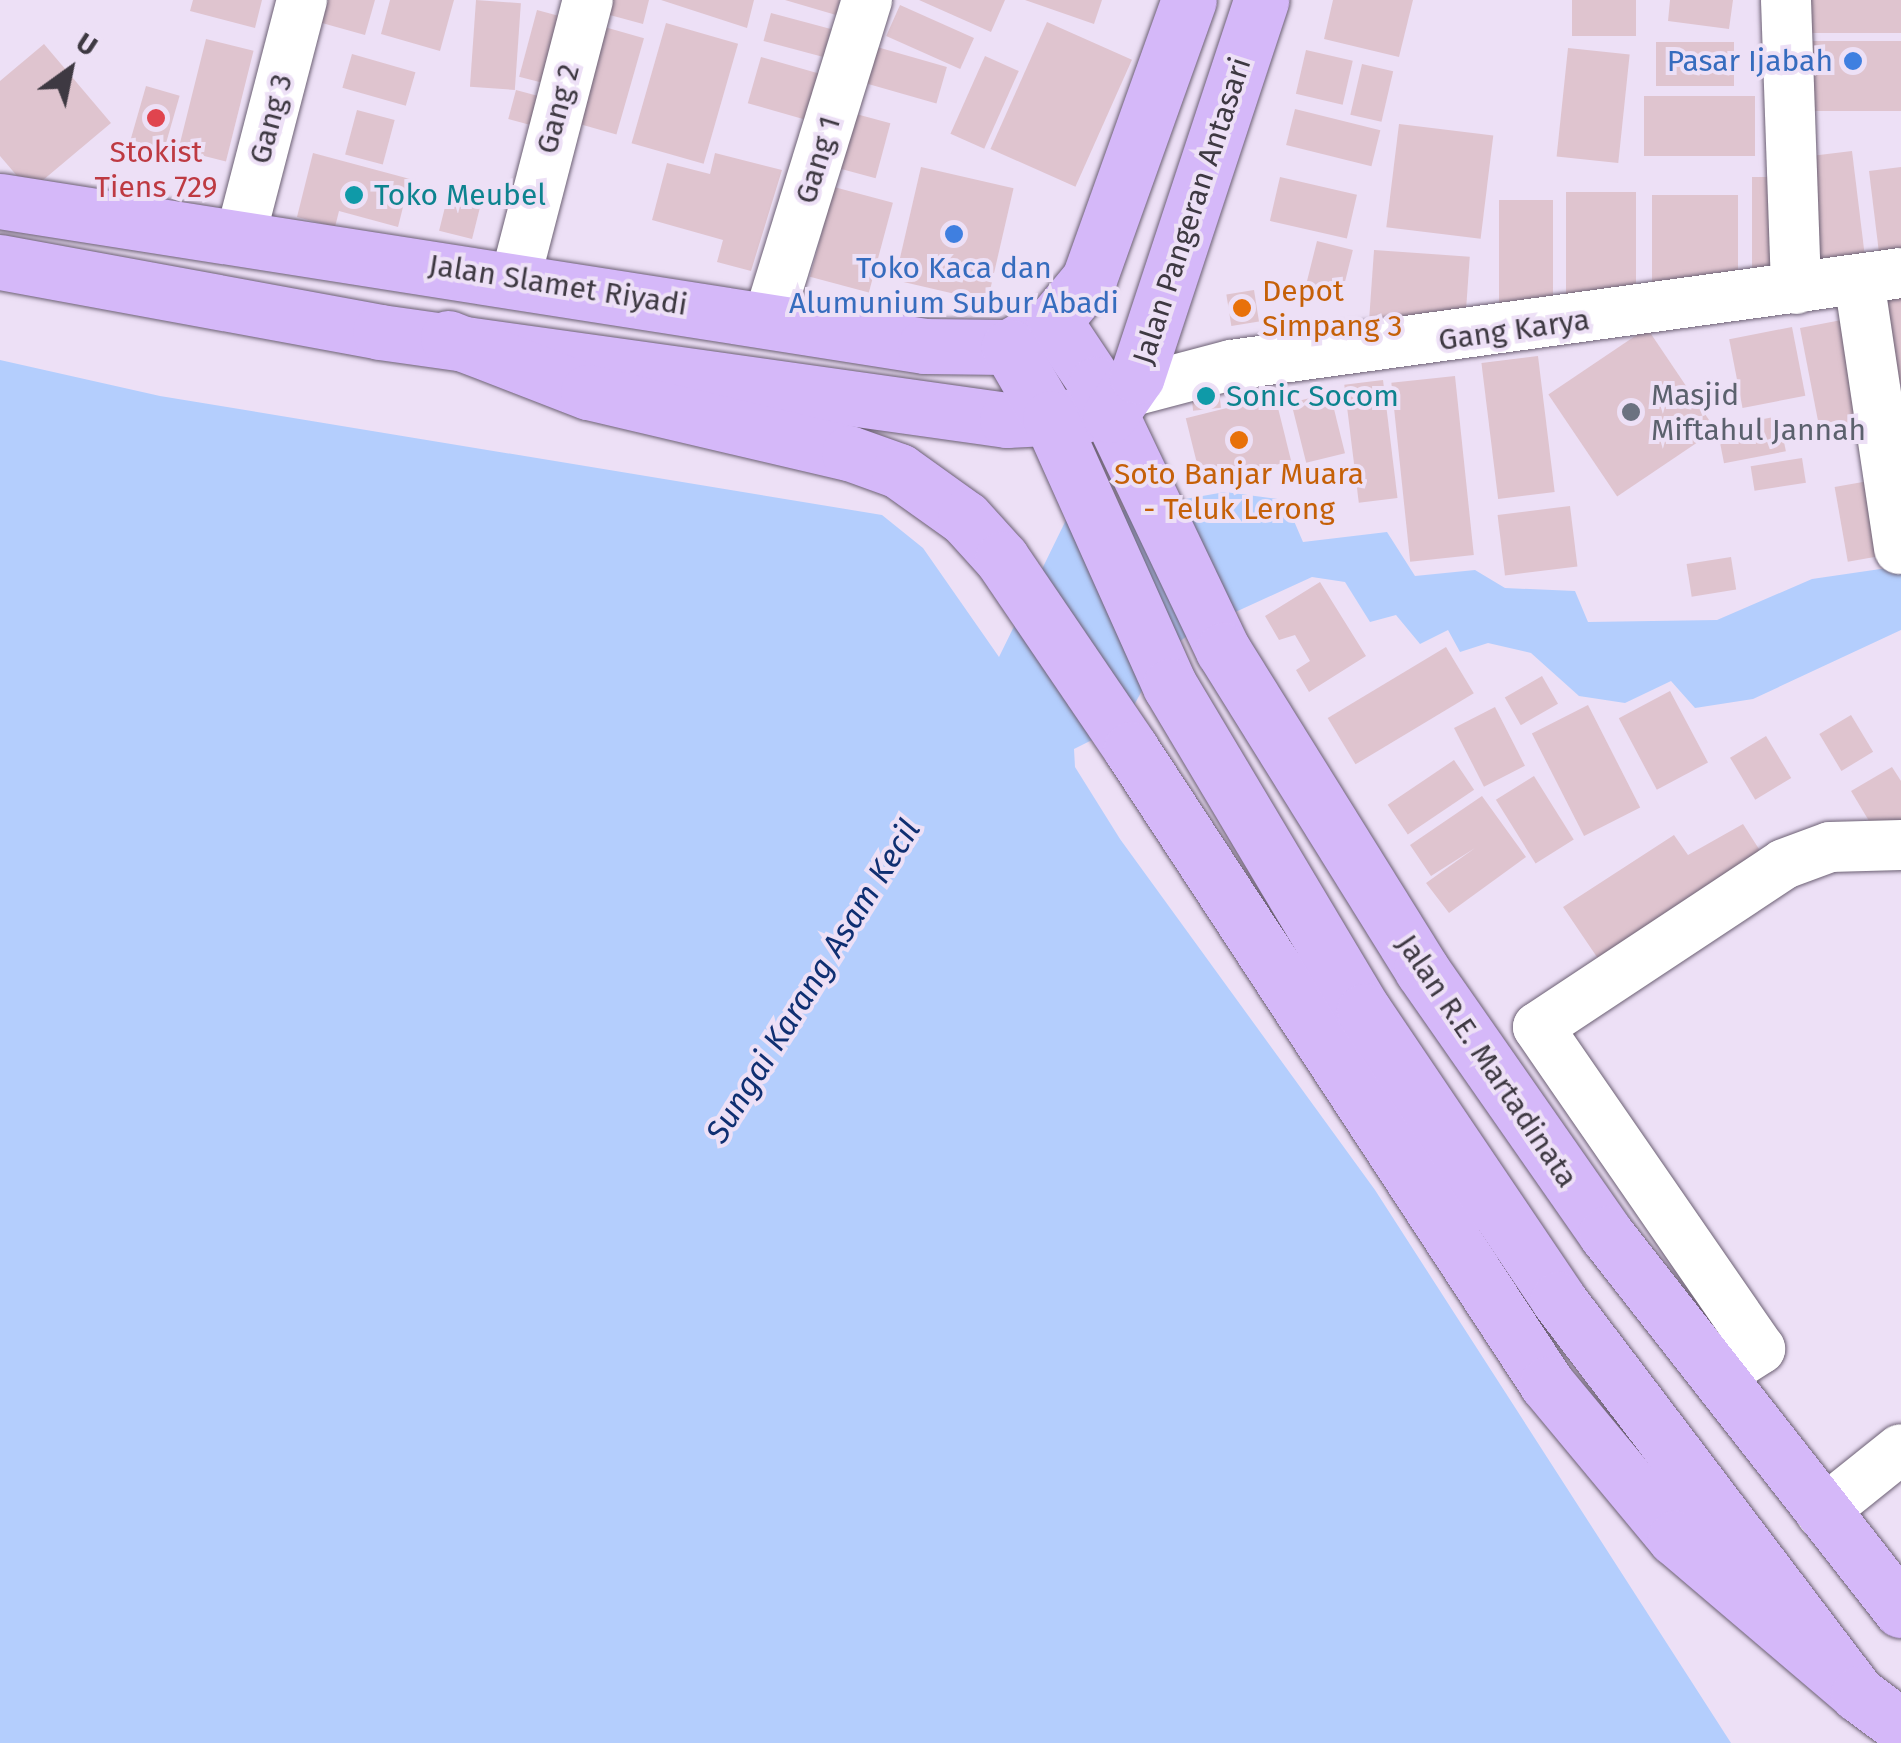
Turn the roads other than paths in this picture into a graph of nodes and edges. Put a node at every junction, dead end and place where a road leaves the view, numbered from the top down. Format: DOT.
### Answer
graph roads {
  1 [pos="302,0"];
  2 [pos="588,0"];
  3 [pos="868,0"];
  4 [pos="1189,0"];
  5 [pos="1261,0"];
  6 [pos="1786,0"];
  7 [pos="0,201"];
  8 [pos="240,238"];
  9 [pos="0,262"];
  10 [pos="516,276"];
  11 [pos="1880,276"];
  12 [pos="1796,288"];
  13 [pos="768,320"];
  14 [pos="1031,334"];
  15 [pos="448,338"];
  16 [pos="1120,403"];
  17 [pos="1050,418"];
  18 [pos="1899,549"];
  19 [pos="1901,845"];
  20 [pos="1717,1376"];
  21 [pos="1901,1449"];
  22 [pos="1821,1513"];
  23 [pos="1901,1610"];
  24 [pos="1858,1694"];
  25 [pos="1901,1726"];
  1 -- 8 [label="street, Gang 3"];
  2 -- 10 [label="street, Gang 2"];
  3 -- 13 [label="street, Gang 1"];
  4 -- 14 [label="highway"];
  5 -- 16 [label="highway, Jalan Pangeran Antasari"];
  6 -- 12 [label="street"];
  7 -- 8 [label="highway, Jalan Slamet Riyadi"];
  8 -- 10 [label="highway, Jalan Slamet Riyadi"];
  9 -- 15 [label="highway"];
  10 -- 13 [label="highway, Jalan Slamet Riyadi"];
  11 -- 12 [label="street, Gang Karya"];
  11 -- 18 [label="street"];
  12 -- 16 [label="street, Gang Karya"];
  13 -- 14 [label="highway, Jalan Slamet Riyadi"];
  14 -- 16 [label="highway, Jalan R.E. Martadinata"];
  14 -- 17 [label="highway"];
  15 -- 17 [label="highway"];
  15 -- 24 [label="highway"];
  16 -- 17 [label="highway"];
  16 -- 20 [label="highway, Jalan R.E. Martadinata"];
  17 -- 24 [label="highway"];
  19 -- 20 [label="street"];
  20 -- 22 [label="highway, Jalan R.E. Martadinata"];
  21 -- 22 [label="street"];
  22 -- 23 [label="highway, Jalan R.E. Martadinata"];
  24 -- 25 [label="highway"];
}
